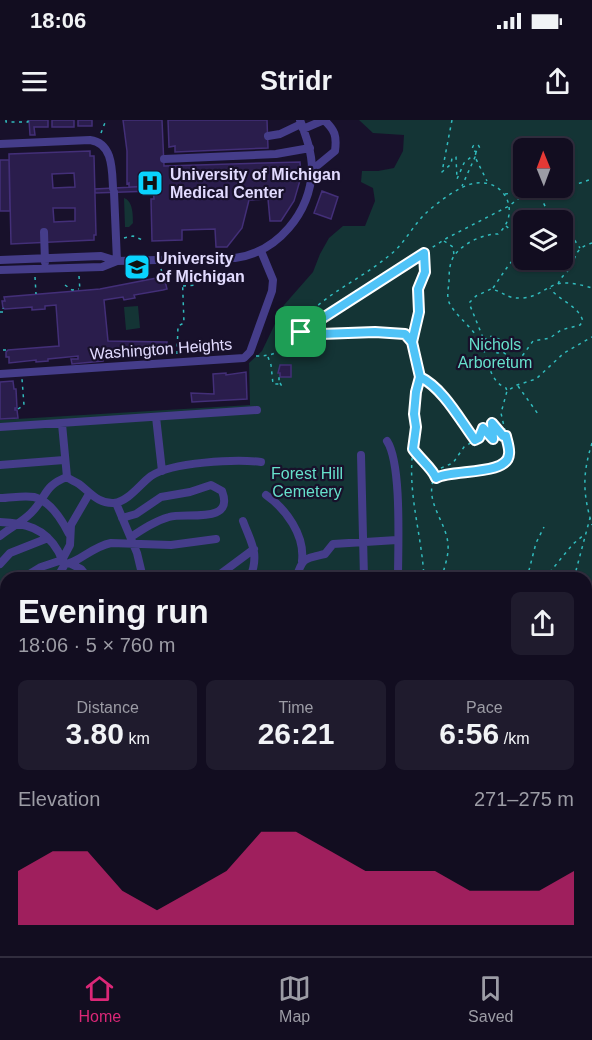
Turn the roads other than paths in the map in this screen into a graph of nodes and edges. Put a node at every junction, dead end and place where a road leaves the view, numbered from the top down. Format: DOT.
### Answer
graph roads {
  1 [pos="324,120"];
  2 [pos="301,124"];
  3 [pos="268,136"];
  4 [pos="0,144"];
  5 [pos="310,148"];
  6 [pos="164,159"];
  7 [pos="312,170"];
  8 [pos="44,232"];
  9 [pos="261,251"];
  10 [pos="44,258"];
  11 [pos="0,260"];
  12 [pos="117,261"];
  13 [pos="45,269"];
  14 [pos="0,270"];
  15 [pos="0,374"];
  16 [pos="258,410"];
  17 [pos="156,417"];
  18 [pos="62,424"];
  19 [pos="0,428"];
  20 [pos="387,441"];
  21 [pos="361,455"];
  22 [pos="64,460"];
  23 [pos="261,462"];
  24 [pos="0,465"];
  25 [pos="162,471"];
  26 [pos="67,477"];
  27 [pos="89,494"];
  28 [pos="266,495"];
  29 [pos="0,498"];
  30 [pos="42,500"];
  31 [pos="116,502"];
  32 [pos="122,518"];
  33 [pos="243,521"];
  34 [pos="0,522"];
  35 [pos="18,523"];
  36 [pos="0,536"];
  37 [pos="70,536"];
  38 [pos="48,538"];
  39 [pos="216,539"];
  40 [pos="397,540"];
  41 [pos="132,541"];
  42 [pos="363,542"];
  43 [pos="254,549"];
  44 [pos="302,561"];
  45 [pos="66,563"];
  46 [pos="0,564"];
  47 [pos="33,572"];
  48 [pos="61,572"];
  49 [pos="83,572"];
  50 [pos="141,572"];
  51 [pos="223,572"];
  52 [pos="252,572"];
  53 [pos="298,572"];
  54 [pos="364,572"];
  55 [pos="398,572"];
  1 -- 2 [label="street"];
  1 -- 7 [label="street"];
  2 -- 3 [label="street"];
  2 -- 5 [label="street"];
  4 -- 12 [label="street"];
  5 -- 6 [label="street"];
  5 -- 7 [label="street"];
  7 -- 9 [label="street"];
  8 -- 10 [label="street"];
  9 -- 12 [label="street"];
  9 -- 15 [label="street, Washington Heights"];
  10 -- 11 [label="street"];
  10 -- 12 [label="street"];
  10 -- 13 [label="street"];
  12 -- 13 [label="street"];
  13 -- 14 [label="street"];
  16 -- 17 [label="street"];
  17 -- 18 [label="street"];
  17 -- 25 [label="street"];
  18 -- 19 [label="street"];
  18 -- 22 [label="street"];
  20 -- 40 [label="street"];
  21 -- 42 [label="street"];
  22 -- 24 [label="street"];
  22 -- 26 [label="street"];
  23 -- 25 [label="street"];
  25 -- 31 [label="street"];
  26 -- 27 [label="street"];
  26 -- 30 [label="street"];
  27 -- 31 [label="street"];
  27 -- 37 [label="street"];
  28 -- 44 [label="street"];
  29 -- 30 [label="street"];
  30 -- 35 [label="street"];
  30 -- 37 [label="street"];
  31 -- 32 [label="street"];
  32 -- 41 [label="street"];
  32 -- 41 [label="street"];
  33 -- 43 [label="street"];
  34 -- 35 [label="street"];
  35 -- 36 [label="street"];
  35 -- 38 [label="street"];
  37 -- 45 [label="street"];
  38 -- 45 [label="street"];
  38 -- 46 [label="street"];
  39 -- 41 [label="street"];
  40 -- 42 [label="street"];
  40 -- 55 [label="street"];
  41 -- 45 [label="street"];
  41 -- 50 [label="street"];
  42 -- 44 [label="street"];
  42 -- 54 [label="street"];
  43 -- 51 [label="street"];
  43 -- 52 [label="street"];
  44 -- 53 [label="street"];
  45 -- 47 [label="street"];
  45 -- 48 [label="street"];
  45 -- 49 [label="street"];
}
